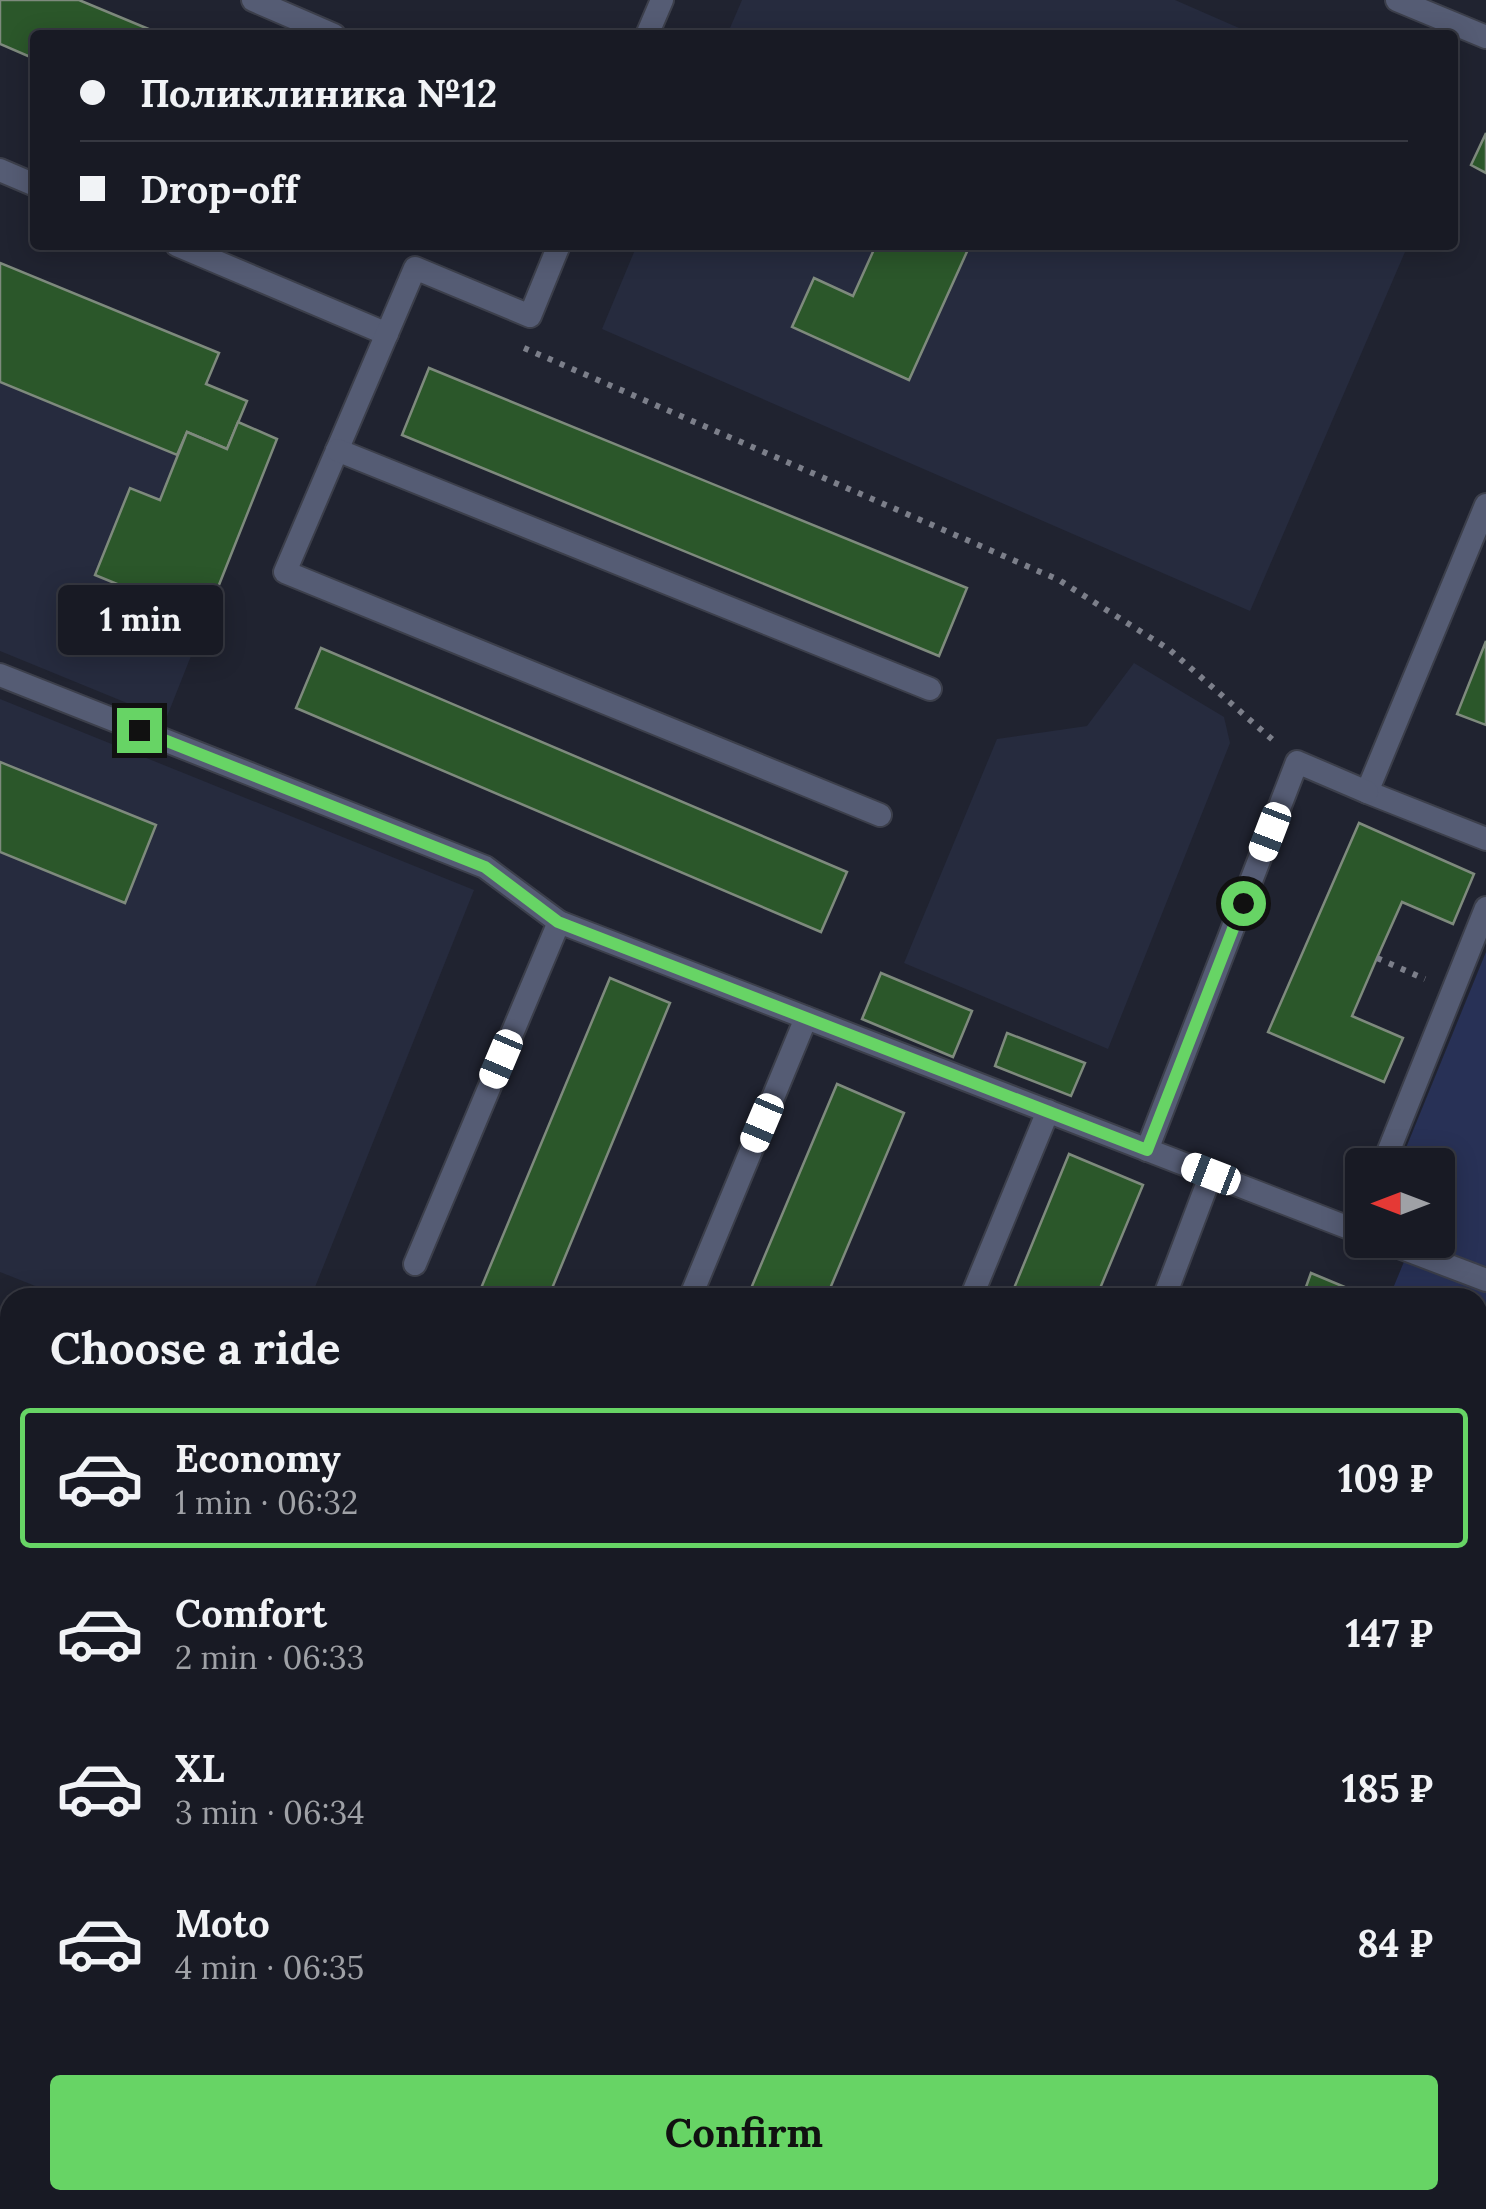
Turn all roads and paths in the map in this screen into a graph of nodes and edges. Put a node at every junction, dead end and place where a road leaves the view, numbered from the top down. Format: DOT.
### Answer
graph roads {
  1 [pos="253,0"];
  2 [pos="661,0"];
  3 [pos="1397,0"];
  4 [pos="322,30"];
  5 [pos="649,30"];
  6 [pos="1486,36"];
  7 [pos="0,170"];
  8 [pos="30,183"];
  9 [pos="189,250"];
  10 [pos="557,250"];
  11 [pos="387,334"];
  12 [pos="512,343"];
  13 [pos="337,450"];
  14 [pos="1486,504"];
  15 [pos="0,675"];
  16 [pos="930,689"];
  17 [pos="1297,762"];
  18 [pos="1366,792"];
  19 [pos="880,815"];
  20 [pos="1486,840"];
  21 [pos="1486,908"];
  22 [pos="558,922"];
  23 [pos="806,1018"];
  24 [pos="1048,1112"];
  25 [pos="1390,1148"];
  26 [pos="1147,1150"];
  27 [pos="1211,1174"];
  28 [pos="1345,1221"];
  29 [pos="1428,1258"];
  30 [pos="415,1264"];
  31 [pos="1486,1280"];
  32 [pos="694,1288"];
  33 [pos="975,1288"];
  34 [pos="1168,1288"];
  1 -- 4 [label="lane"];
  2 -- 5 [label="lane"];
  3 -- 6 [label="lane"];
  7 -- 8 [label="lane"];
  9 -- 11 [label="lane"];
  10 -- 11 [label="lane"];
  11 -- 13 [label="lane"];
  12 -- 17 [label="path"];
  13 -- 16 [label="lane"];
  13 -- 19 [label="lane"];
  14 -- 18 [label="lane"];
  15 -- 22 [label="lane"];
  17 -- 18 [label="lane"];
  17 -- 26 [label="lane"];
  18 -- 20 [label="lane"];
  21 -- 25 [label="lane"];
  22 -- 23 [label="lane"];
  22 -- 30 [label="lane"];
  23 -- 24 [label="lane"];
  23 -- 32 [label="lane"];
  24 -- 26 [label="lane"];
  24 -- 33 [label="lane"];
  26 -- 27 [label="lane"];
  27 -- 28 [label="lane"];
  27 -- 34 [label="lane"];
  29 -- 31 [label="lane"];
}
